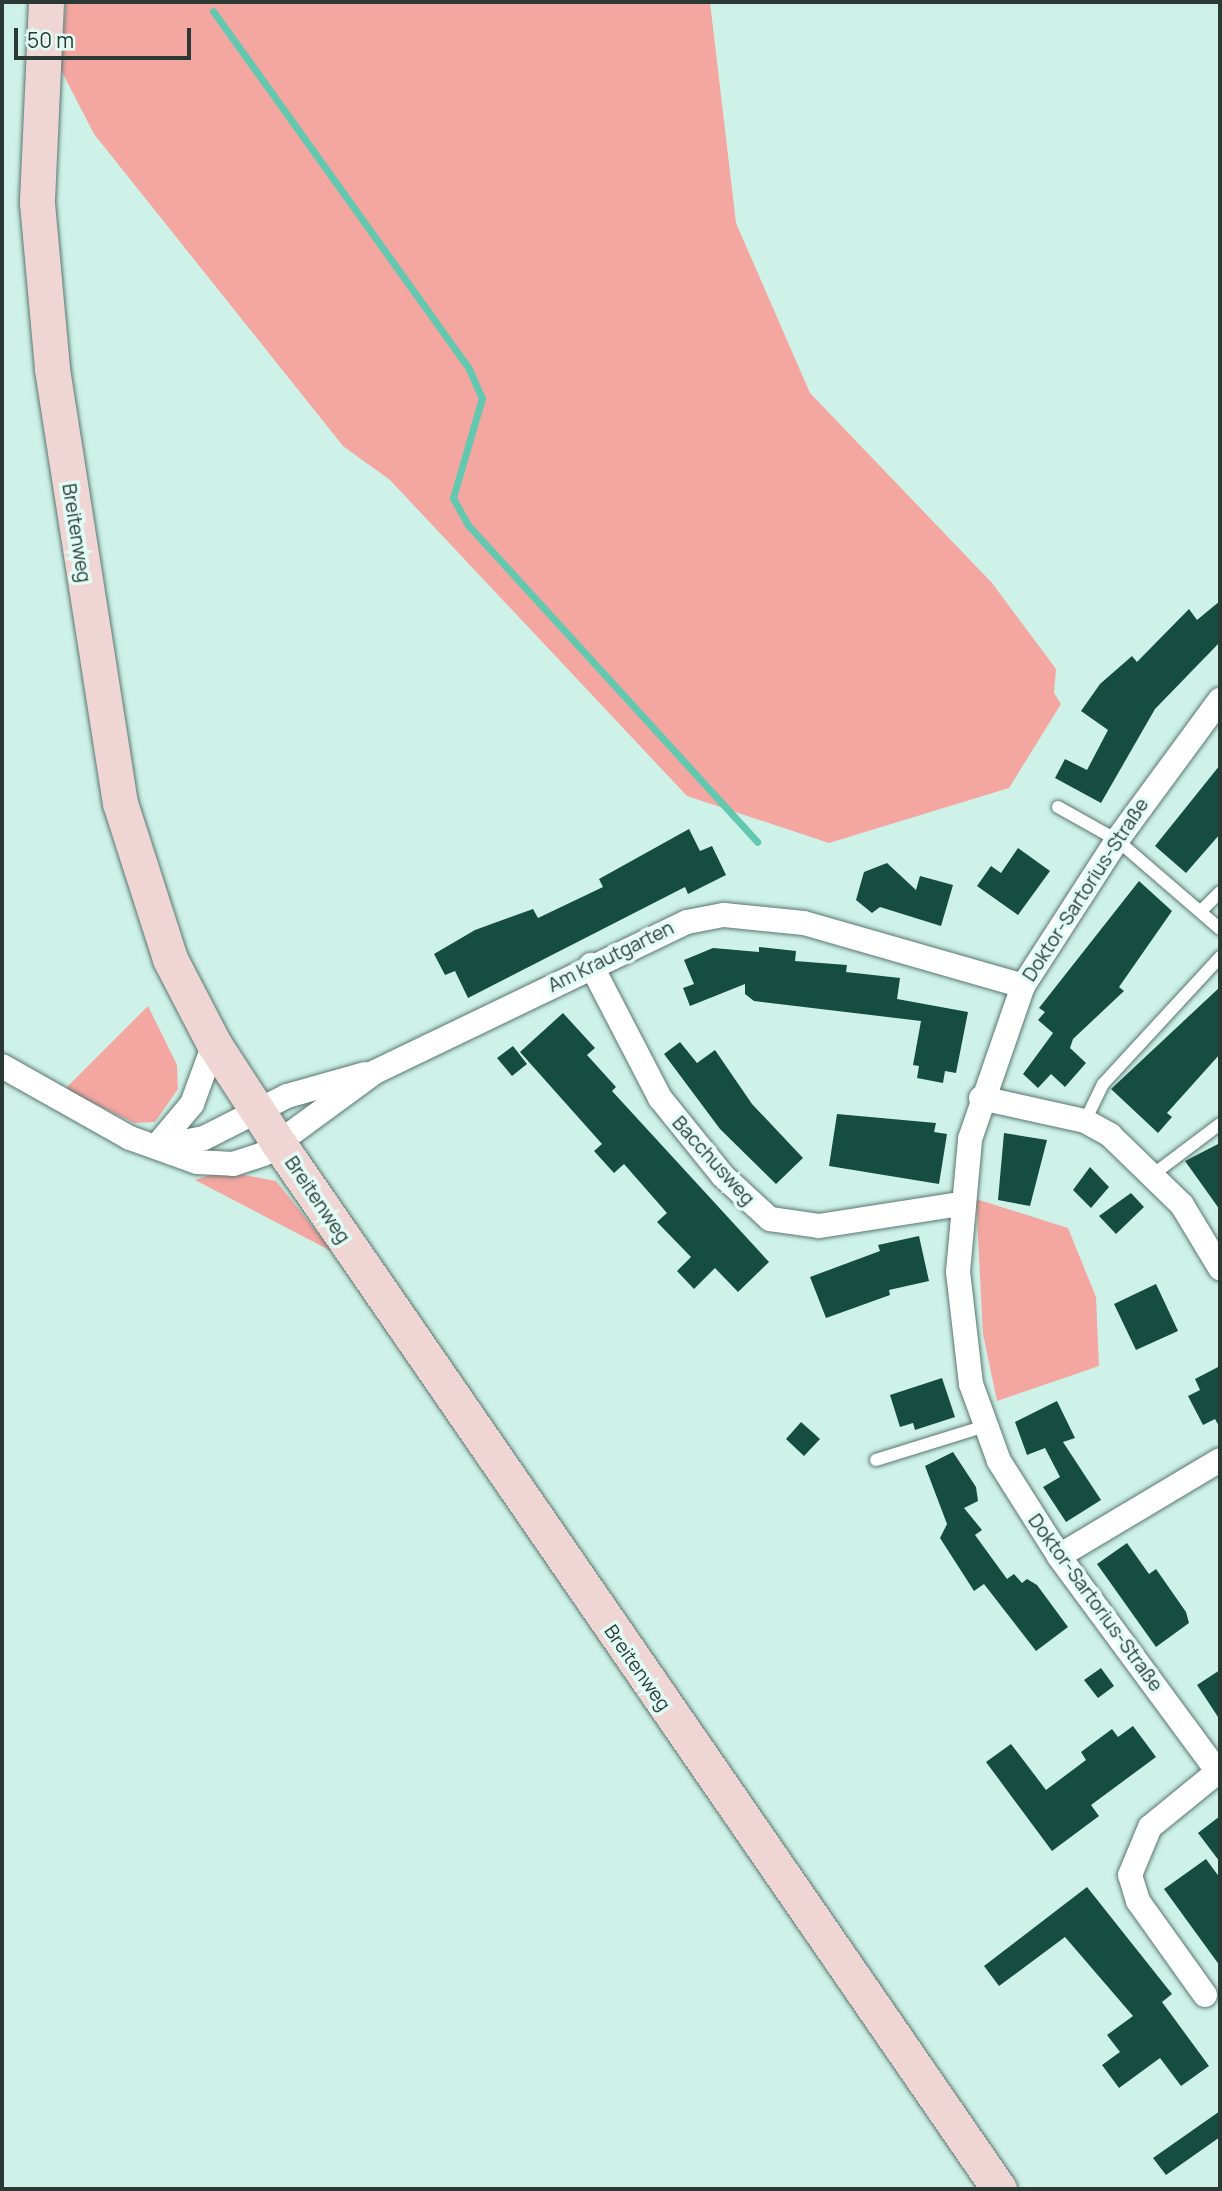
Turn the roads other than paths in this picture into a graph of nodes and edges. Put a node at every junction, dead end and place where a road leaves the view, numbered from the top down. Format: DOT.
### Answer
graph roads {
  1 [pos="46,2"];
  2 [pos="1220,700"];
  3 [pos="1058,807"];
  4 [pos="1117,840"];
  5 [pos="1220,892"];
  6 [pos="1201,911"];
  7 [pos="1220,929"];
  8 [pos="1220,957"];
  9 [pos="591,965"];
  10 [pos="1023,986"];
  11 [pos="214,1044"];
  12 [pos="2,1066"];
  13 [pos="375,1072"];
  14 [pos="981,1098"];
  15 [pos="257,1112"];
  16 [pos="1085,1121"];
  17 [pos="1220,1124"];
  18 [pos="279,1144"];
  19 [pos="156,1147"];
  20 [pos="1155,1173"];
  21 [pos="960,1204"];
  22 [pos="1217,1254"];
  23 [pos="982,1427"];
  24 [pos="876,1460"];
  25 [pos="1220,1460"];
  26 [pos="1059,1556"];
  27 [pos="1219,1771"];
  28 [pos="1205,1995"];
  29 [pos="999,2189"];
  1 -- 11 [label="main road, Breitenweg"];
  2 -- 4 [label="street, Doktor-Sartorius-Straße"];
  3 -- 4 [label="lane"];
  4 -- 6 [label="lane"];
  4 -- 10 [label="street, Doktor-Sartorius-Straße"];
  5 -- 6 [label="lane"];
  6 -- 7 [label="lane"];
  8 -- 16 [label="lane"];
  9 -- 10 [label="street, Am Krautgarten"];
  9 -- 13 [label="street, Am Krautgarten"];
  9 -- 21 [label="street, Bacchusweg"];
  10 -- 14 [label="street, Doktor-Sartorius-Straße"];
  11 -- 15 [label="main road, Breitenweg"];
  11 -- 19 [label="street"];
  12 -- 19 [label="street, Breitenweg"];
  13 -- 15 [label="street, Am Krautgarten"];
  13 -- 18 [label="street, Am Krautgarten"];
  14 -- 16 [label="street"];
  14 -- 21 [label="street, Doktor-Sartorius-Straße"];
  15 -- 18 [label="main road, Breitenweg"];
  15 -- 19 [label="street"];
  16 -- 20 [label="street"];
  17 -- 20 [label="lane"];
  18 -- 19 [label="street, Breitenweg"];
  18 -- 29 [label="main road, Breitenweg"];
  20 -- 22 [label="street"];
  21 -- 23 [label="street, Doktor-Sartorius-Straße"];
  23 -- 24 [label="lane"];
  23 -- 26 [label="street, Doktor-Sartorius-Straße"];
  25 -- 26 [label="street"];
  26 -- 27 [label="street, Doktor-Sartorius-Straße"];
  27 -- 28 [label="street"];
}
